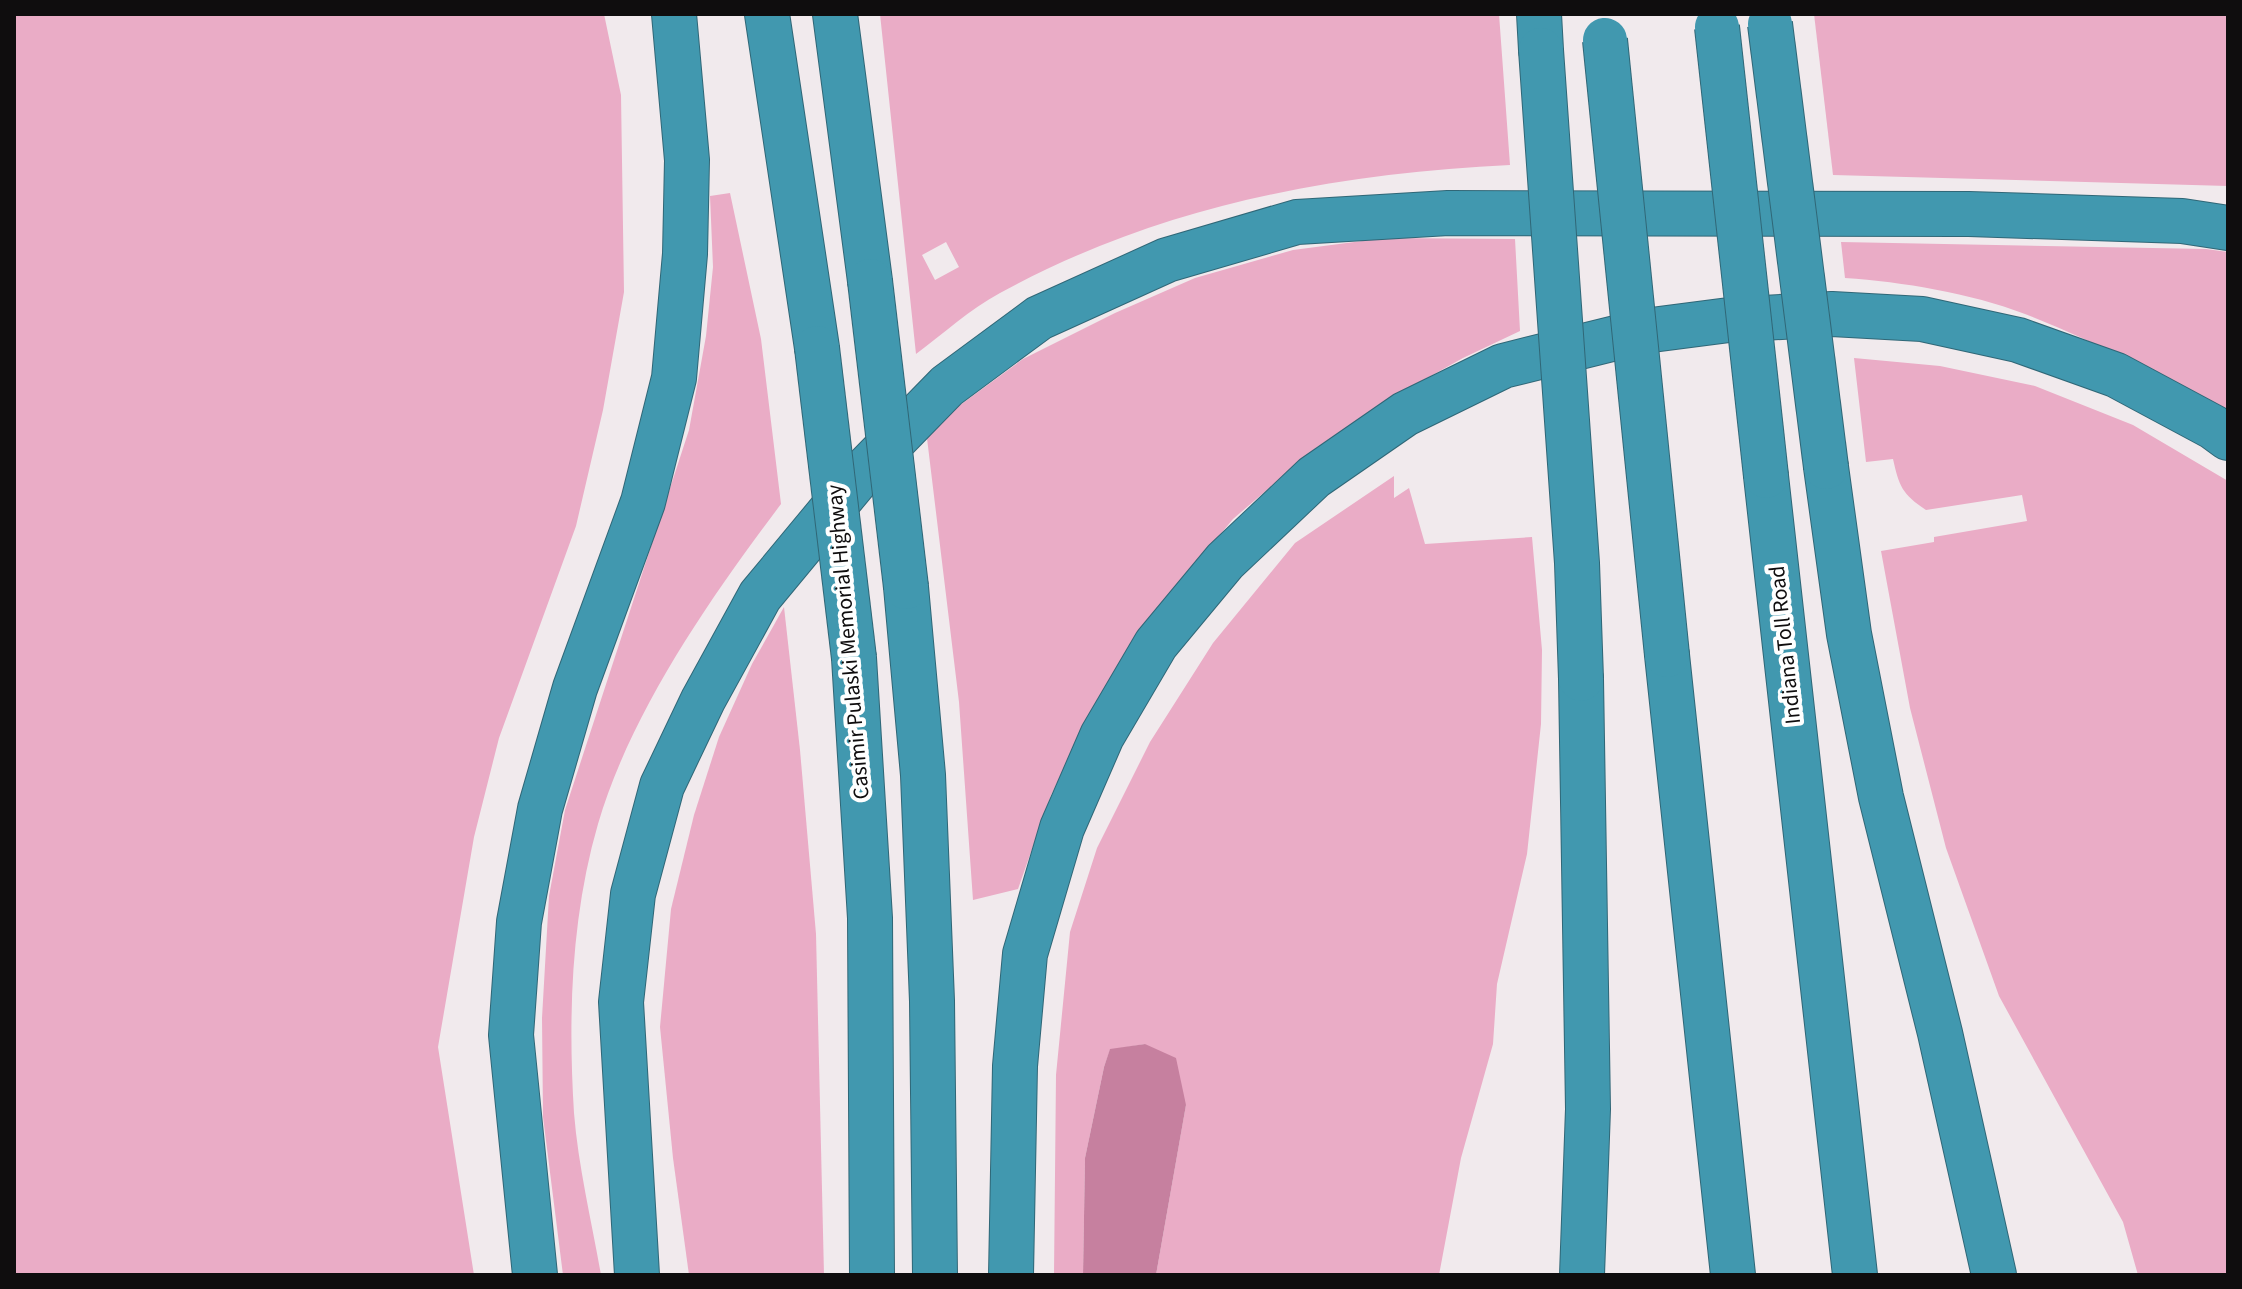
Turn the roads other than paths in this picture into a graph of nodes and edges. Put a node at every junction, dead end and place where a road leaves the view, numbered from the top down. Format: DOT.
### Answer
graph roads {
  1 [pos="674,14"];
  2 [pos="767,14"];
  3 [pos="835,14"];
  4 [pos="1770,19"];
  5 [pos="1717,21"];
  6 [pos="1604,27"];
  7 [pos="1540,32"];
  8 [pos="2228,228"];
  9 [pos="2228,438"];
  10 [pos="626,1115"];
  11 [pos="535,1275"];
  12 [pos="637,1275"];
  13 [pos="653,1275"];
  14 [pos="872,1275"];
  15 [pos="935,1275"];
  16 [pos="1011,1275"];
  17 [pos="1582,1275"];
  18 [pos="1733,1275"];
  19 [pos="1855,1275"];
  20 [pos="1994,1275"];
  1 -- 11 [label="highway"];
  2 -- 14 [label="highway, Casimir Pulaski Memorial Highway, bridge"];
  3 -- 15 [label="highway, bridge"];
  4 -- 20 [label="highway, bridge"];
  5 -- 19 [label="highway, Indiana Toll Road, bridge"];
  6 -- 18 [label="highway, bridge"];
  7 -- 17 [label="highway, bridge"];
  8 -- 10 [label="highway"];
  9 -- 16 [label="highway"];
  10 -- 12 [label="highway"];
  10 -- 13 [label="highway"];
}
